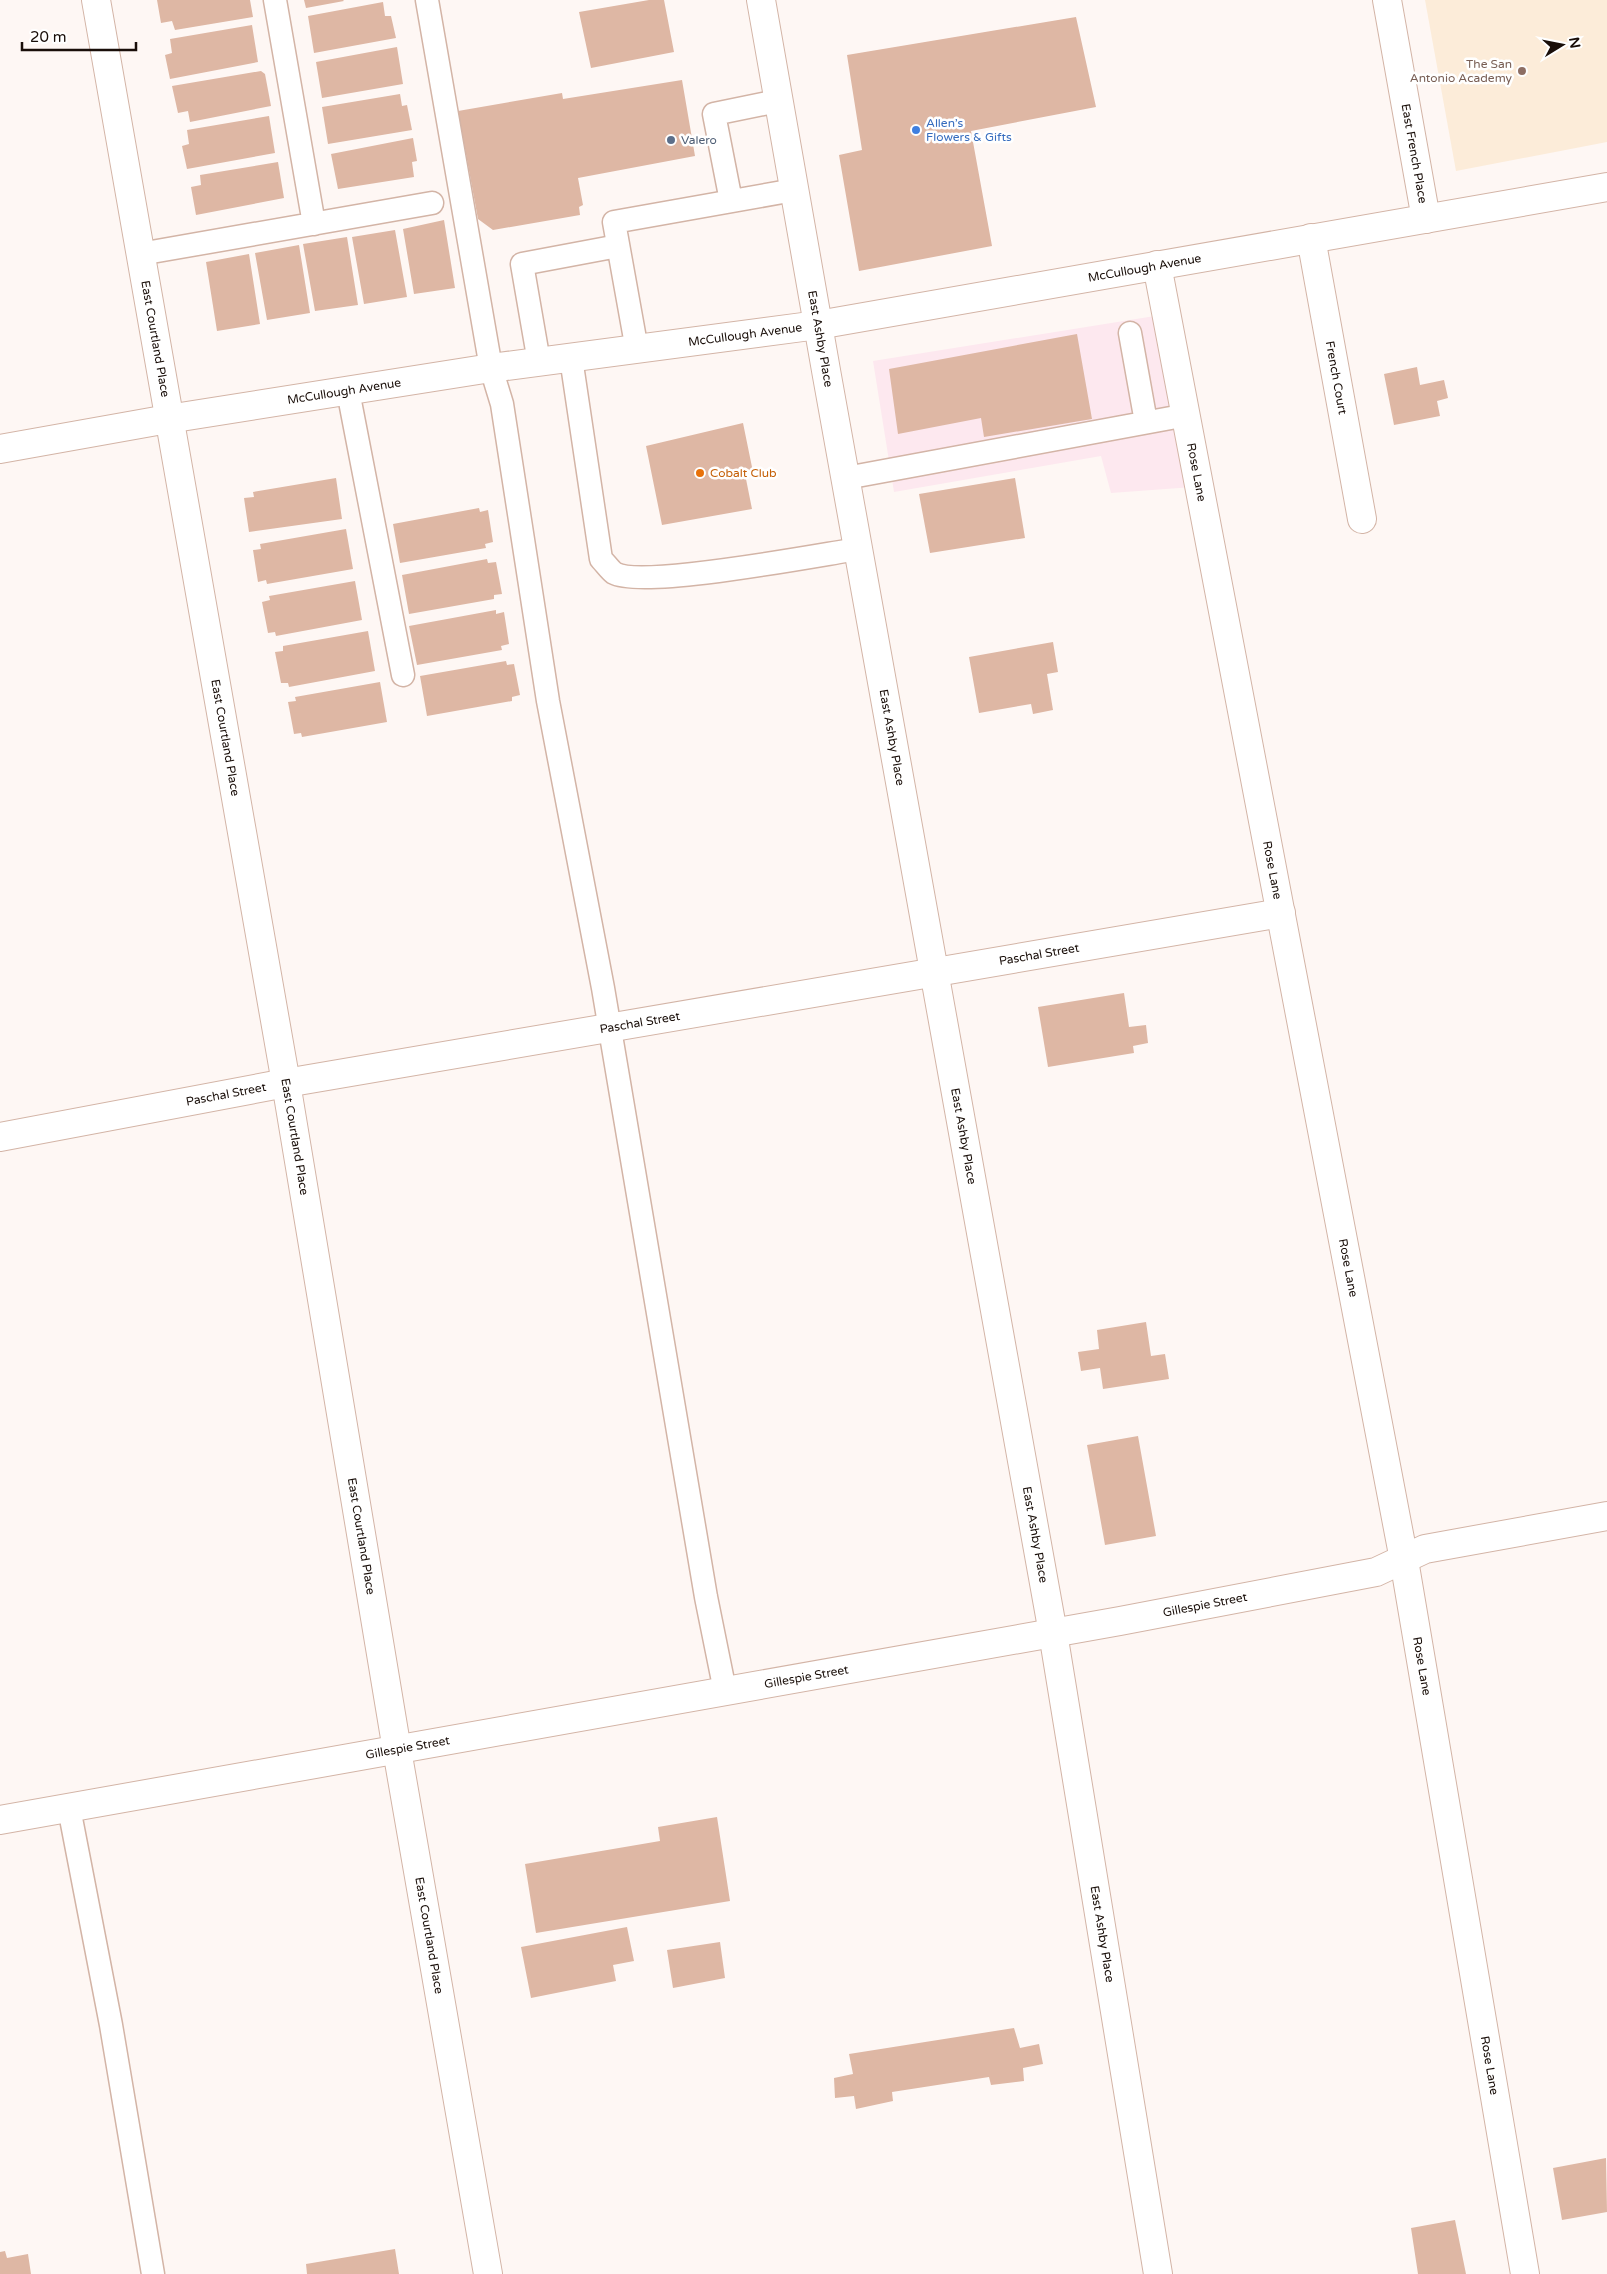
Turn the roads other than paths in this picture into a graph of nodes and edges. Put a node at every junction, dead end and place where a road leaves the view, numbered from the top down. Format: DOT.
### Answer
graph roads {
  1 [pos="96,0"];
  2 [pos="275,0"];
  3 [pos="427,0"];
  4 [pos="761,0"];
  5 [pos="1386,0"];
  6 [pos="778,101"];
  7 [pos="1607,187"];
  8 [pos="794,190"];
  9 [pos="730,201"];
  10 [pos="432,203"];
  11 [pos="1426,218"];
  12 [pos="314,224"];
  13 [pos="1311,238"];
  14 [pos="618,246"];
  15 [pos="140,254"];
  16 [pos="1158,265"];
  17 [pos="818,325"];
  18 [pos="1130,333"];
  19 [pos="637,350"];
  20 [pos="571,358"];
  21 [pos="540,362"];
  22 [pos="491,368"];
  23 [pos="348,391"];
  24 [pos="1187,415"];
  25 [pos="168,420"];
  26 [pos="1146,422"];
  27 [pos="0,449"];
  28 [pos="846,478"];
  29 [pos="1362,519"];
  30 [pos="858,549"];
  31 [pos="403,675"];
  32 [pos="1282,914"];
  33 [pos="935,973"];
  34 [pos="610,1028"];
  35 [pos="286,1083"];
  36 [pos="0,1137"];
  37 [pos="1607,1516"];
  38 [pos="1404,1560"];
  39 [pos="1053,1633"];
  40 [pos="725,1691"];
  41 [pos="397,1750"];
  42 [pos="68,1808"];
  43 [pos="0,1820"];
  44 [pos="153,2274"];
  45 [pos="488,2274"];
  46 [pos="1158,2274"];
  47 [pos="1525,2274"];
  1 -- 15 [label="street, East Courtland Place"];
  2 -- 12 [label="lane"];
  3 -- 22 [label="lane"];
  4 -- 6 [label="street, East Ashby Place"];
  5 -- 11 [label="street, East French Place"];
  6 -- 8 [label="street, East Ashby Place"];
  6 -- 9 [label="lane"];
  7 -- 11 [label="street, McCullough Avenue"];
  8 -- 9 [label="lane"];
  8 -- 17 [label="street, East Ashby Place"];
  9 -- 14 [label="lane"];
  10 -- 12 [label="lane"];
  11 -- 13 [label="street, McCullough Avenue"];
  12 -- 15 [label="lane"];
  13 -- 16 [label="street, McCullough Avenue"];
  13 -- 29 [label="street, French Court"];
  14 -- 19 [label="lane"];
  14 -- 21 [label="lane"];
  15 -- 25 [label="street, East Courtland Place"];
  16 -- 17 [label="street, McCullough Avenue"];
  16 -- 24 [label="street, Rose Lane"];
  17 -- 19 [label="street, McCullough Avenue"];
  17 -- 28 [label="street, East Ashby Place"];
  18 -- 26 [label="lane"];
  19 -- 20 [label="street, McCullough Avenue"];
  20 -- 21 [label="street, McCullough Avenue"];
  20 -- 30 [label="lane"];
  21 -- 22 [label="street, McCullough Avenue"];
  22 -- 23 [label="street, McCullough Avenue"];
  22 -- 34 [label="lane"];
  23 -- 25 [label="street, McCullough Avenue"];
  23 -- 31 [label="lane"];
  24 -- 26 [label="lane"];
  24 -- 32 [label="street, Rose Lane"];
  25 -- 27 [label="street, McCullough Avenue"];
  25 -- 35 [label="street, East Courtland Place"];
  26 -- 28 [label="lane"];
  28 -- 30 [label="street, East Ashby Place"];
  30 -- 33 [label="street, East Ashby Place"];
  32 -- 33 [label="street, Paschal Street"];
  32 -- 38 [label="street, Rose Lane"];
  33 -- 34 [label="street, Paschal Street"];
  33 -- 39 [label="street, East Ashby Place"];
  34 -- 35 [label="street, Paschal Street"];
  34 -- 40 [label="lane"];
  35 -- 36 [label="street, Paschal Street"];
  35 -- 41 [label="street, East Courtland Place"];
  37 -- 38 [label="street, Gillespie Street"];
  38 -- 39 [label="street, Gillespie Street"];
  38 -- 47 [label="street, Rose Lane"];
  39 -- 40 [label="street, Gillespie Street"];
  39 -- 46 [label="street, East Ashby Place"];
  40 -- 41 [label="street, Gillespie Street"];
  41 -- 42 [label="street, Gillespie Street"];
  41 -- 45 [label="street, East Courtland Place"];
  42 -- 43 [label="street, Gillespie Street"];
  42 -- 44 [label="lane"];
}
